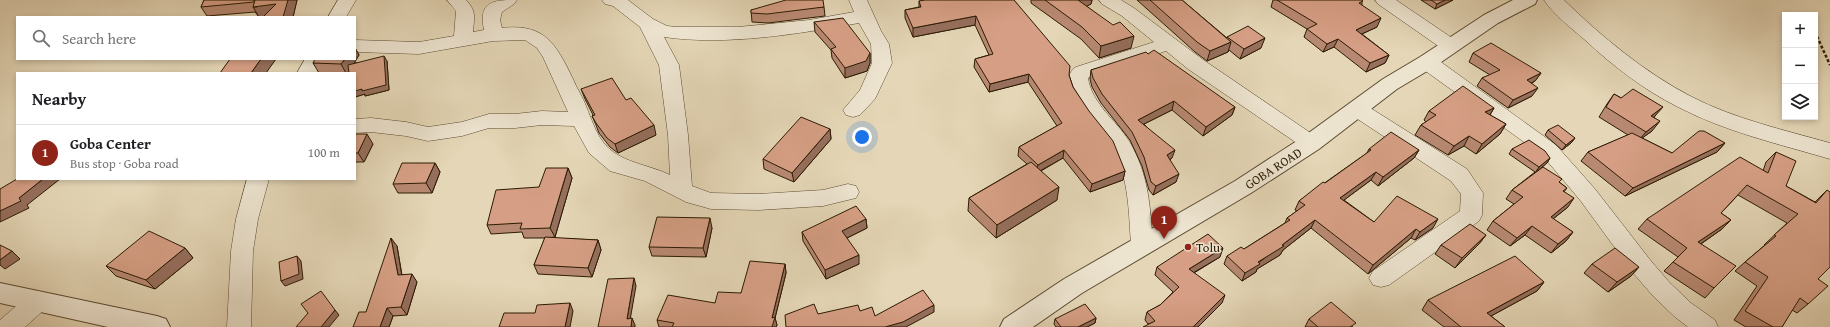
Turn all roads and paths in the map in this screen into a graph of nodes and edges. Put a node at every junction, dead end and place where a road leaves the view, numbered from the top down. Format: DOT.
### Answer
graph roads {
  1 [pos="347,0"];
  2 [pos="456,0"];
  3 [pos="508,0"];
  4 [pos="612,0"];
  5 [pos="1108,0"];
  6 [pos="1384,0"];
  7 [pos="1528,0"];
  8 [pos="1553,0"];
  9 [pos="861,8"];
  10 [pos="338,16"];
  11 [pos="647,23"];
  12 [pos="494,35"];
  13 [pos="1818,39"];
  14 [pos="463,41"];
  15 [pos="1167,44"];
  16 [pos="356,46"];
  17 [pos="1451,46"];
  18 [pos="314,60"];
  19 [pos="1427,62"];
  20 [pos="1830,65"];
  21 [pos="308,72"];
  22 [pos="1357,109"];
  23 [pos="852,110"];
  24 [pos="580,119"];
  25 [pos="356,126"];
  26 [pos="1311,143"];
  27 [pos="1830,151"];
  28 [pos="258,180"];
  29 [pos="682,190"];
  30 [pos="848,192"];
  31 [pos="1142,244"];
  32 [pos="1380,278"];
  33 [pos="0,293"];
  34 [pos="38,301"];
  35 [pos="9,327"];
  36 [pos="157,327"];
  37 [pos="239,327"];
  38 [pos="1013,327"];
  39 [pos="1706,327"];
  1 -- 10 [label="street"];
  2 -- 14 [label="street"];
  3 -- 12 [label="street"];
  4 -- 11 [label="street"];
  5 -- 15 [label="street"];
  6 -- 17 [label="street"];
  7 -- 17 [label="street, GOBA ROAD"];
  8 -- 27 [label="street"];
  9 -- 11 [label="street"];
  9 -- 23 [label="street"];
  11 -- 29 [label="street"];
  12 -- 14 [label="street"];
  12 -- 24 [label="street"];
  13 -- 20 [label="path"];
  14 -- 16 [label="street"];
  15 -- 26 [label="street"];
  15 -- 31 [label="street"];
  17 -- 19 [label="street, GOBA ROAD"];
  18 -- 21 [label="street"];
  19 -- 22 [label="street, GOBA ROAD"];
  19 -- 39 [label="street"];
  22 -- 26 [label="street, GOBA ROAD"];
  22 -- 32 [label="street"];
  24 -- 25 [label="street"];
  24 -- 29 [label="street"];
  26 -- 31 [label="street, GOBA ROAD"];
  28 -- 37 [label="street"];
  29 -- 30 [label="street"];
  31 -- 38 [label="street, GOBA ROAD"];
  33 -- 34 [label="street"];
  34 -- 35 [label="street"];
  34 -- 36 [label="street"];
}
